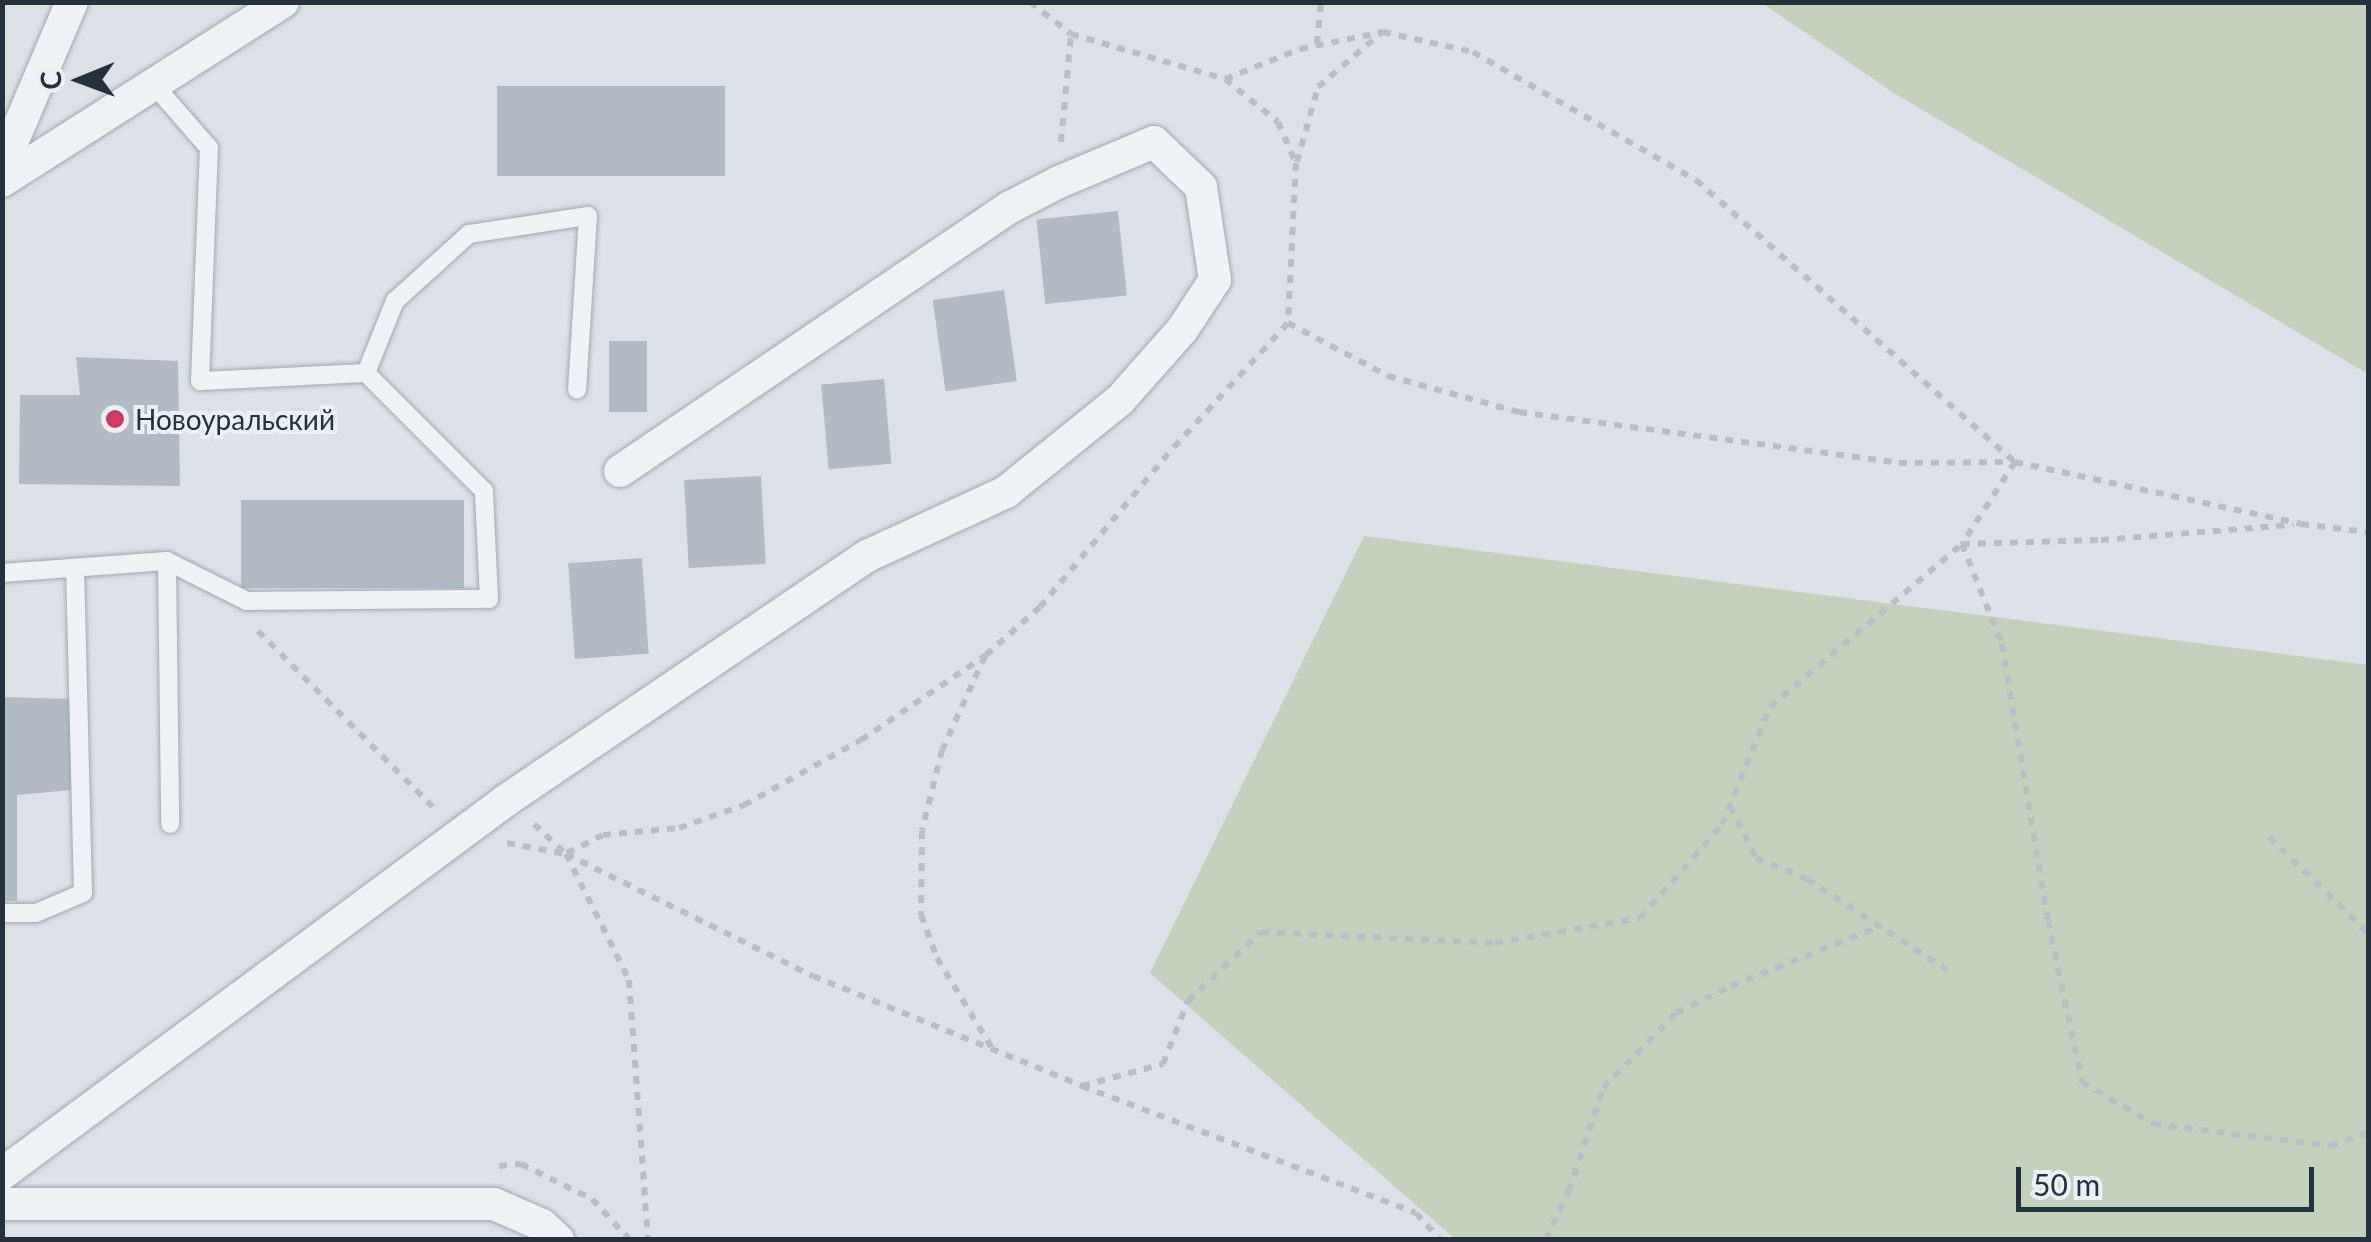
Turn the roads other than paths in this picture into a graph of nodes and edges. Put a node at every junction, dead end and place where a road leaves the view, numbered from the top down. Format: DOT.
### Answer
graph roads {
  1 [pos="72,2"];
  2 [pos="283,2"];
  3 [pos="154,84"];
  4 [pos="2,166"];
  5 [pos="2,181"];
  6 [pos="366,372"];
  7 [pos="578,390"];
  8 [pos="620,471"];
  9 [pos="167,561"];
  10 [pos="75,568"];
  11 [pos="2,573"];
  12 [pos="170,824"];
  13 [pos="2,913"];
  14 [pos="2,1174"];
  15 [pos="2,1204"];
  16 [pos="558,1240"];
  1 -- 4 [label="street"];
  2 -- 3 [label="street"];
  3 -- 5 [label="street"];
  3 -- 6 [label="lane"];
  6 -- 7 [label="lane"];
  6 -- 9 [label="lane"];
  8 -- 14 [label="street"];
  9 -- 10 [label="lane"];
  9 -- 12 [label="lane"];
  10 -- 11 [label="lane"];
  10 -- 13 [label="lane"];
  15 -- 16 [label="street"];
}
